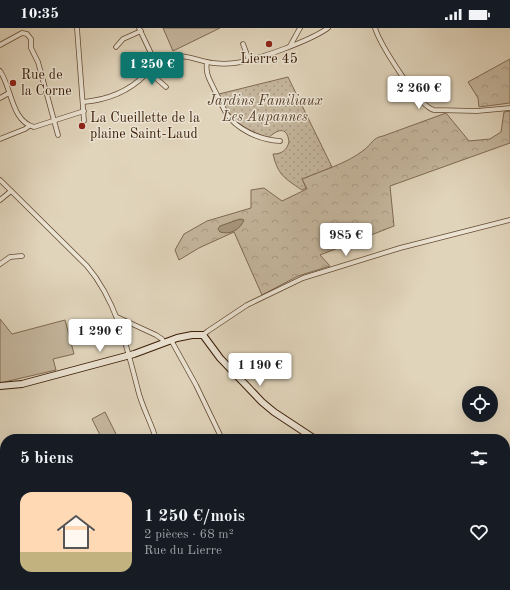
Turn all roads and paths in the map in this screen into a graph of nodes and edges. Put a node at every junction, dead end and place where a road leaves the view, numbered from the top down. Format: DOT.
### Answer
graph roads {
  1 [pos="77,28"];
  2 [pos="300,28"];
  3 [pos="328,28"];
  4 [pos="375,28"];
  5 [pos="140,29"];
  6 [pos="243,44"];
  7 [pos="0,45"];
  8 [pos="116,46"];
  9 [pos="290,46"];
  10 [pos="250,60"];
  11 [pos="207,62"];
  12 [pos="156,64"];
  13 [pos="0,71"];
  14 [pos="148,72"];
  15 [pos="166,87"];
  16 [pos="9,93"];
  17 [pos="0,98"];
  18 [pos="83,102"];
  19 [pos="510,108"];
  20 [pos="84,111"];
  21 [pos="55,121"];
  22 [pos="84,121"];
  23 [pos="29,126"];
  24 [pos="58,134"];
  25 [pos="0,139"];
  26 [pos="280,142"];
  27 [pos="0,180"];
  28 [pos="11,191"];
  29 [pos="0,200"];
  30 [pos="510,220"];
  31 [pos="22,256"];
  32 [pos="0,264"];
  33 [pos="117,317"];
  34 [pos="203,335"];
  35 [pos="168,341"];
  36 [pos="129,355"];
  37 [pos="0,386"];
  38 [pos="154,434"];
  39 [pos="220,434"];
  40 [pos="307,434"];
  1 -- 18 [label="street"];
  2 -- 9 [label="street"];
  3 -- 9 [label="street"];
  4 -- 19 [label="street"];
  5 -- 8 [label="street"];
  5 -- 12 [label="street"];
  6 -- 10 [label="street"];
  7 -- 21 [label="street"];
  9 -- 10 [label="street"];
  10 -- 11 [label="street"];
  11 -- 12 [label="street"];
  11 -- 26 [label="street"];
  12 -- 14 [label="street"];
  13 -- 16 [label="street"];
  14 -- 15 [label="street"];
  14 -- 18 [label="street"];
  16 -- 17 [label="street"];
  16 -- 23 [label="street"];
  18 -- 20 [label="street"];
  20 -- 21 [label="street"];
  20 -- 22 [label="street"];
  21 -- 23 [label="street"];
  21 -- 24 [label="street"];
  23 -- 25 [label="street"];
  27 -- 28 [label="street"];
  28 -- 29 [label="street"];
  28 -- 33 [label="street"];
  30 -- 34 [label="street"];
  31 -- 32 [label="street"];
  33 -- 35 [label="street"];
  33 -- 36 [label="street"];
  34 -- 35 [label="street"];
  34 -- 40 [label="street"];
  35 -- 36 [label="street"];
  35 -- 39 [label="street"];
  36 -- 37 [label="street"];
  36 -- 38 [label="street"];
}
